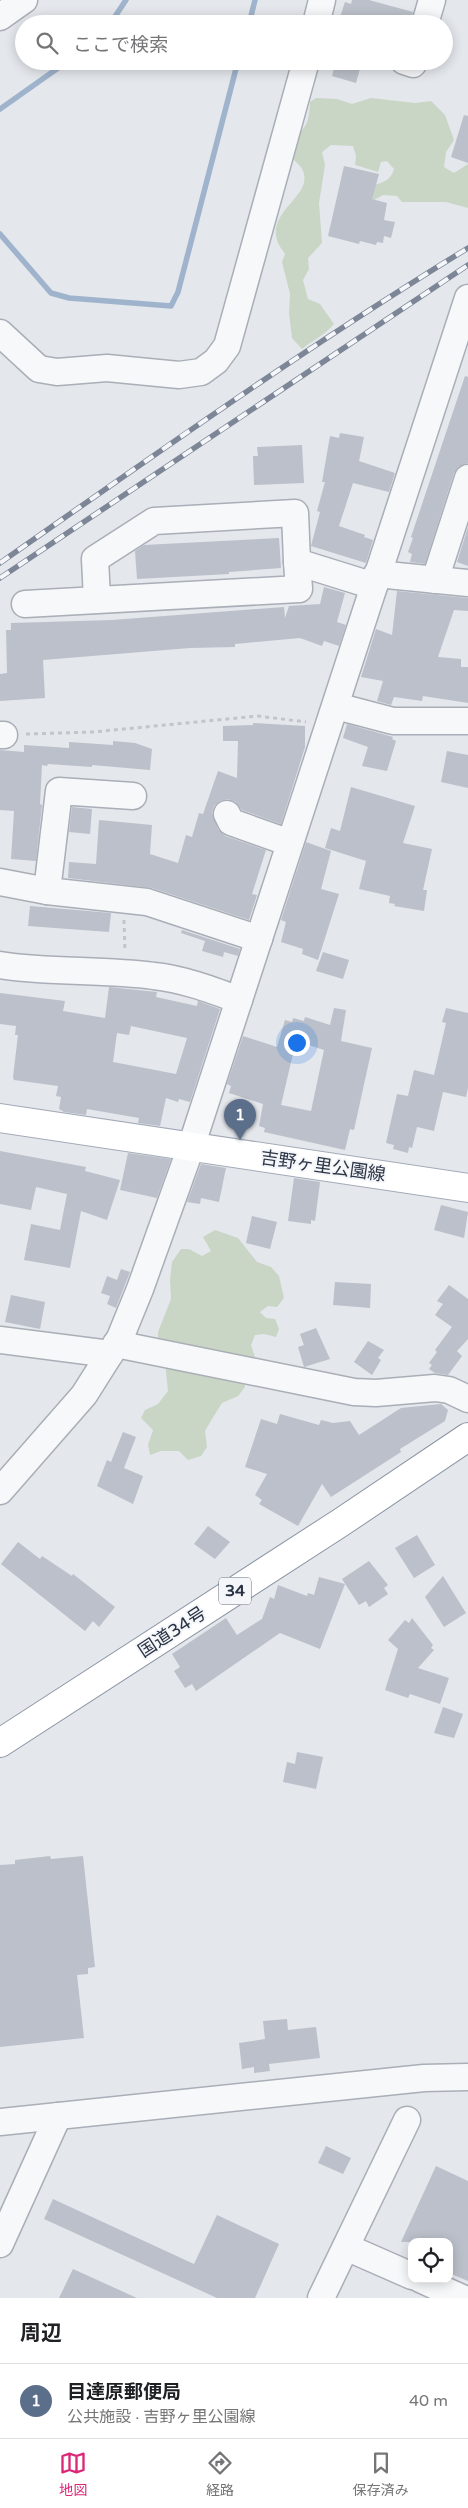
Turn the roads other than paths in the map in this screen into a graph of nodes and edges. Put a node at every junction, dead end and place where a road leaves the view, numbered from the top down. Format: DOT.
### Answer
graph roads {
  1 [pos="24,0"];
  2 [pos="322,0"];
  3 [pos="432,0"];
  4 [pos="318,15"];
  5 [pos="428,15"];
  6 [pos="0,17"];
  7 [pos="304,70"];
  8 [pos="467,302"];
  9 [pos="0,333"];
  10 [pos="468,478"];
  11 [pos="298,562"];
  12 [pos="375,580"];
  13 [pos="435,580"];
  14 [pos="468,583"];
  15 [pos="97,599"];
  16 [pos="25,604"];
  17 [pos="333,717"];
  18 [pos="468,721"];
  19 [pos="133,796"];
  20 [pos="228,814"];
  21 [pos="290,843"];
  22 [pos="0,882"];
  23 [pos="47,892"];
  24 [pos="259,939"];
  25 [pos="0,966"];
  26 [pos="239,1000"];
  27 [pos="0,1118"];
  28 [pos="191,1147"];
  29 [pos="468,1188"];
  30 [pos="0,1340"];
  31 [pos="113,1349"];
  32 [pos="468,1400"];
  33 [pos="468,1438"];
  34 [pos="0,1491"];
  35 [pos="0,1743"];
  36 [pos="468,2077"];
  37 [pos="58,2116"];
  38 [pos="407,2120"];
  39 [pos="0,2122"];
  40 [pos="0,2244"];
  41 [pos="346,2247"];
  42 [pos="408,2274"];
  43 [pos="429,2283"];
  44 [pos="321,2298"];
  45 [pos="462,2298"];
  1 -- 6 [label="street"];
  2 -- 4 [label="street"];
  3 -- 5 [label="street"];
  7 -- 9 [label="street"];
  8 -- 12 [label="street"];
  10 -- 13 [label="street"];
  11 -- 12 [label="street"];
  11 -- 15 [label="street"];
  11 -- 15 [label="street"];
  12 -- 13 [label="street"];
  12 -- 17 [label="street"];
  13 -- 14 [label="street"];
  15 -- 16 [label="street"];
  17 -- 18 [label="street"];
  17 -- 21 [label="street"];
  19 -- 23 [label="street"];
  20 -- 21 [label="street"];
  21 -- 24 [label="street"];
  22 -- 23 [label="street"];
  23 -- 24 [label="street"];
  24 -- 26 [label="street"];
  25 -- 26 [label="street"];
  26 -- 28 [label="street"];
  27 -- 28 [label="main road, 吉野ヶ里公園線"];
  28 -- 29 [label="main road, 吉野ヶ里公園線"];
  28 -- 31 [label="street"];
  30 -- 31 [label="street"];
  31 -- 32 [label="street"];
  31 -- 34 [label="street"];
  33 -- 35 [label="main road, 国道34号 / 34"];
  36 -- 37 [label="street"];
  37 -- 39 [label="street"];
  37 -- 40 [label="street"];
  38 -- 41 [label="street"];
  41 -- 42 [label="street"];
  41 -- 44 [label="street"];
  43 -- 45 [label="street"];
}
